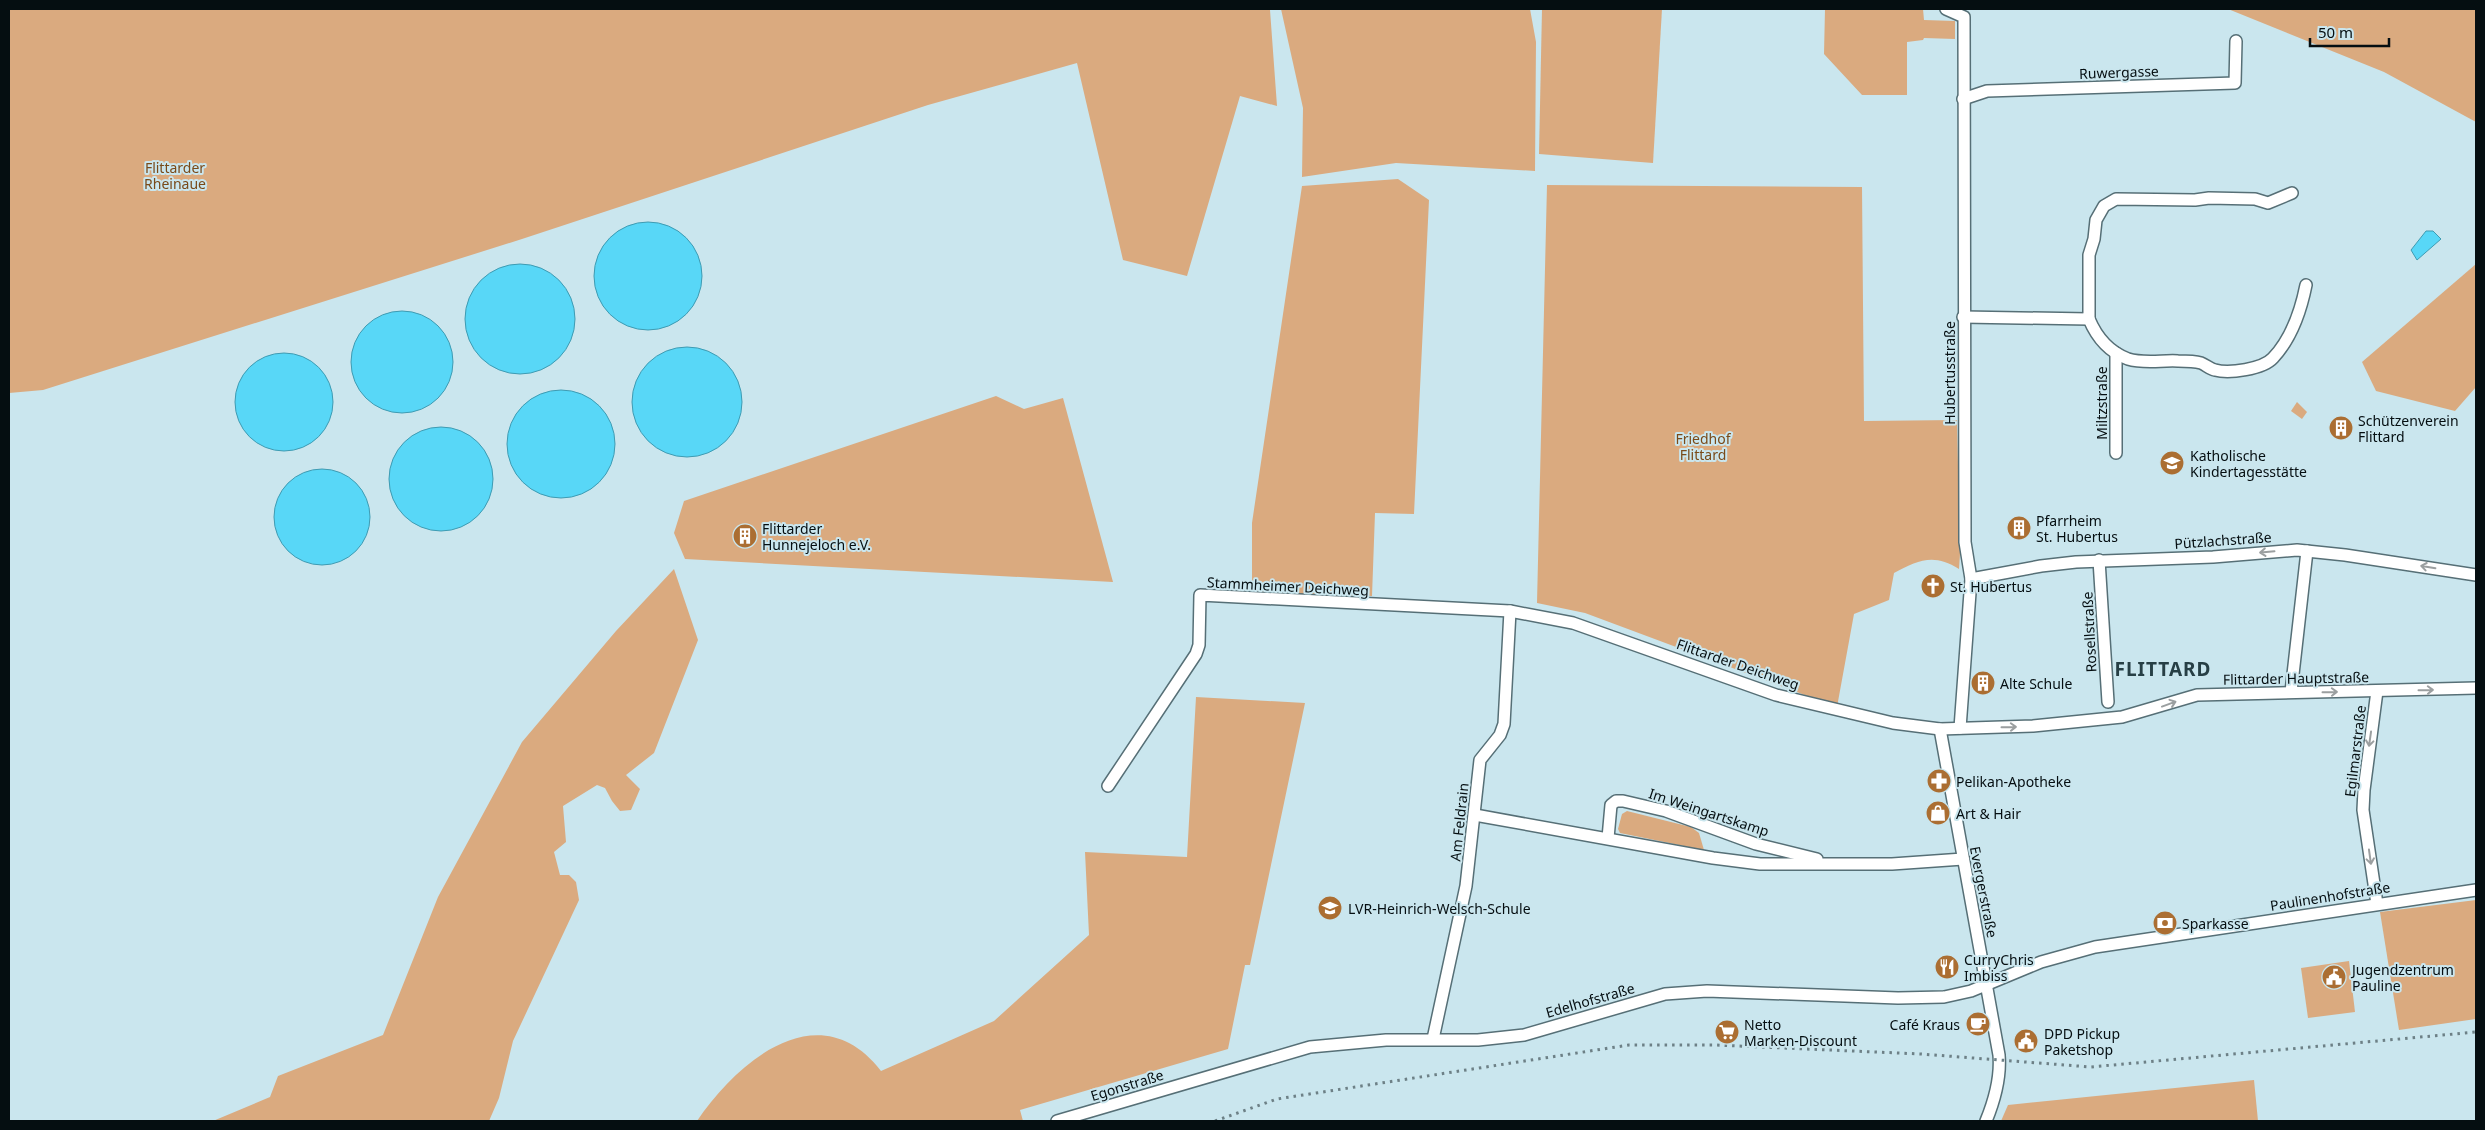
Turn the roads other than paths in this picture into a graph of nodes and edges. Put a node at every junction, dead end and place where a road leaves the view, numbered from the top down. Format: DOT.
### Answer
graph roads {
  1 [pos="1946,9"];
  2 [pos="2236,41"];
  3 [pos="1963,99"];
  4 [pos="2292,193"];
  5 [pos="2306,286"];
  6 [pos="1963,317"];
  7 [pos="2090,320"];
  8 [pos="2116,353"];
  9 [pos="2116,453"];
  10 [pos="2307,551"];
  11 [pos="2100,560"];
  12 [pos="2476,574"];
  13 [pos="1971,579"];
  14 [pos="1510,611"];
  15 [pos="1531,614"];
  16 [pos="2476,688"];
  17 [pos="2377,691"];
  18 [pos="2291,692"];
  19 [pos="2108,702"];
  20 [pos="1960,728"];
  21 [pos="1940,729"];
  22 [pos="1108,786"];
  23 [pos="1475,815"];
  24 [pos="1608,838"];
  25 [pos="1963,859"];
  26 [pos="1830,862"];
  27 [pos="2476,890"];
  28 [pos="2377,904"];
  29 [pos="1986,984"];
  30 [pos="1433,1039"];
  31 [pos="1205,1076"];
  32 [pos="1057,1121"];
  33 [pos="1986,1121"];
  1 -- 3 [label="street, Hubertusstraße"];
  2 -- 3 [label="street, Ruwergasse"];
  3 -- 6 [label="street, Hubertusstraße"];
  4 -- 7 [label="street"];
  5 -- 8 [label="street, Miltzstraße"];
  6 -- 7 [label="street"];
  6 -- 13 [label="street, Hubertusstraße"];
  7 -- 8 [label="street, Miltzstraße"];
  8 -- 9 [label="street, Miltzstraße"];
  10 -- 11 [label="street, Pützlachstraße, one-way"];
  12 -- 10 [label="street, Pützlachstraße, one-way"];
  10 -- 18 [label="street"];
  11 -- 13 [label="street, Pützlachstraße"];
  11 -- 19 [label="street, Rosellstraße"];
  13 -- 20 [label="street, Hubertusstraße"];
  14 -- 15 [label="street, Stammheimer Deichweg"];
  14 -- 22 [label="street, Stammheimer Deichweg"];
  14 -- 23 [label="street, Am Feldrain"];
  15 -- 21 [label="street, Flittarder Deichweg"];
  17 -- 16 [label="street, Flittarder Hauptstraße, one-way"];
  18 -- 17 [label="street, Flittarder Hauptstraße, one-way"];
  17 -- 28 [label="street, Egilmarstraße, one-way"];
  20 -- 18 [label="street, Flittarder Hauptstraße, one-way"];
  20 -- 21 [label="street, Flittarder Hauptstraße"];
  21 -- 25 [label="street, Evergerstraße"];
  23 -- 24 [label="street, Im Weingartskamp"];
  23 -- 30 [label="street, Am Feldrain"];
  24 -- 26 [label="street, Im Weingartskamp"];
  24 -- 26 [label="street, Im Weingartskamp"];
  25 -- 26 [label="street, Im Weingartskamp"];
  25 -- 29 [label="street, Evergerstraße"];
  27 -- 28 [label="street, Paulinenhofstraße"];
  28 -- 29 [label="street, Paulinenhofstraße"];
  29 -- 30 [label="street, Edelhofstraße"];
  29 -- 33 [label="street, Evergerstraße"];
  30 -- 31 [label="street, Edelhofstraße"];
  31 -- 32 [label="street, Egonstraße"];
}
